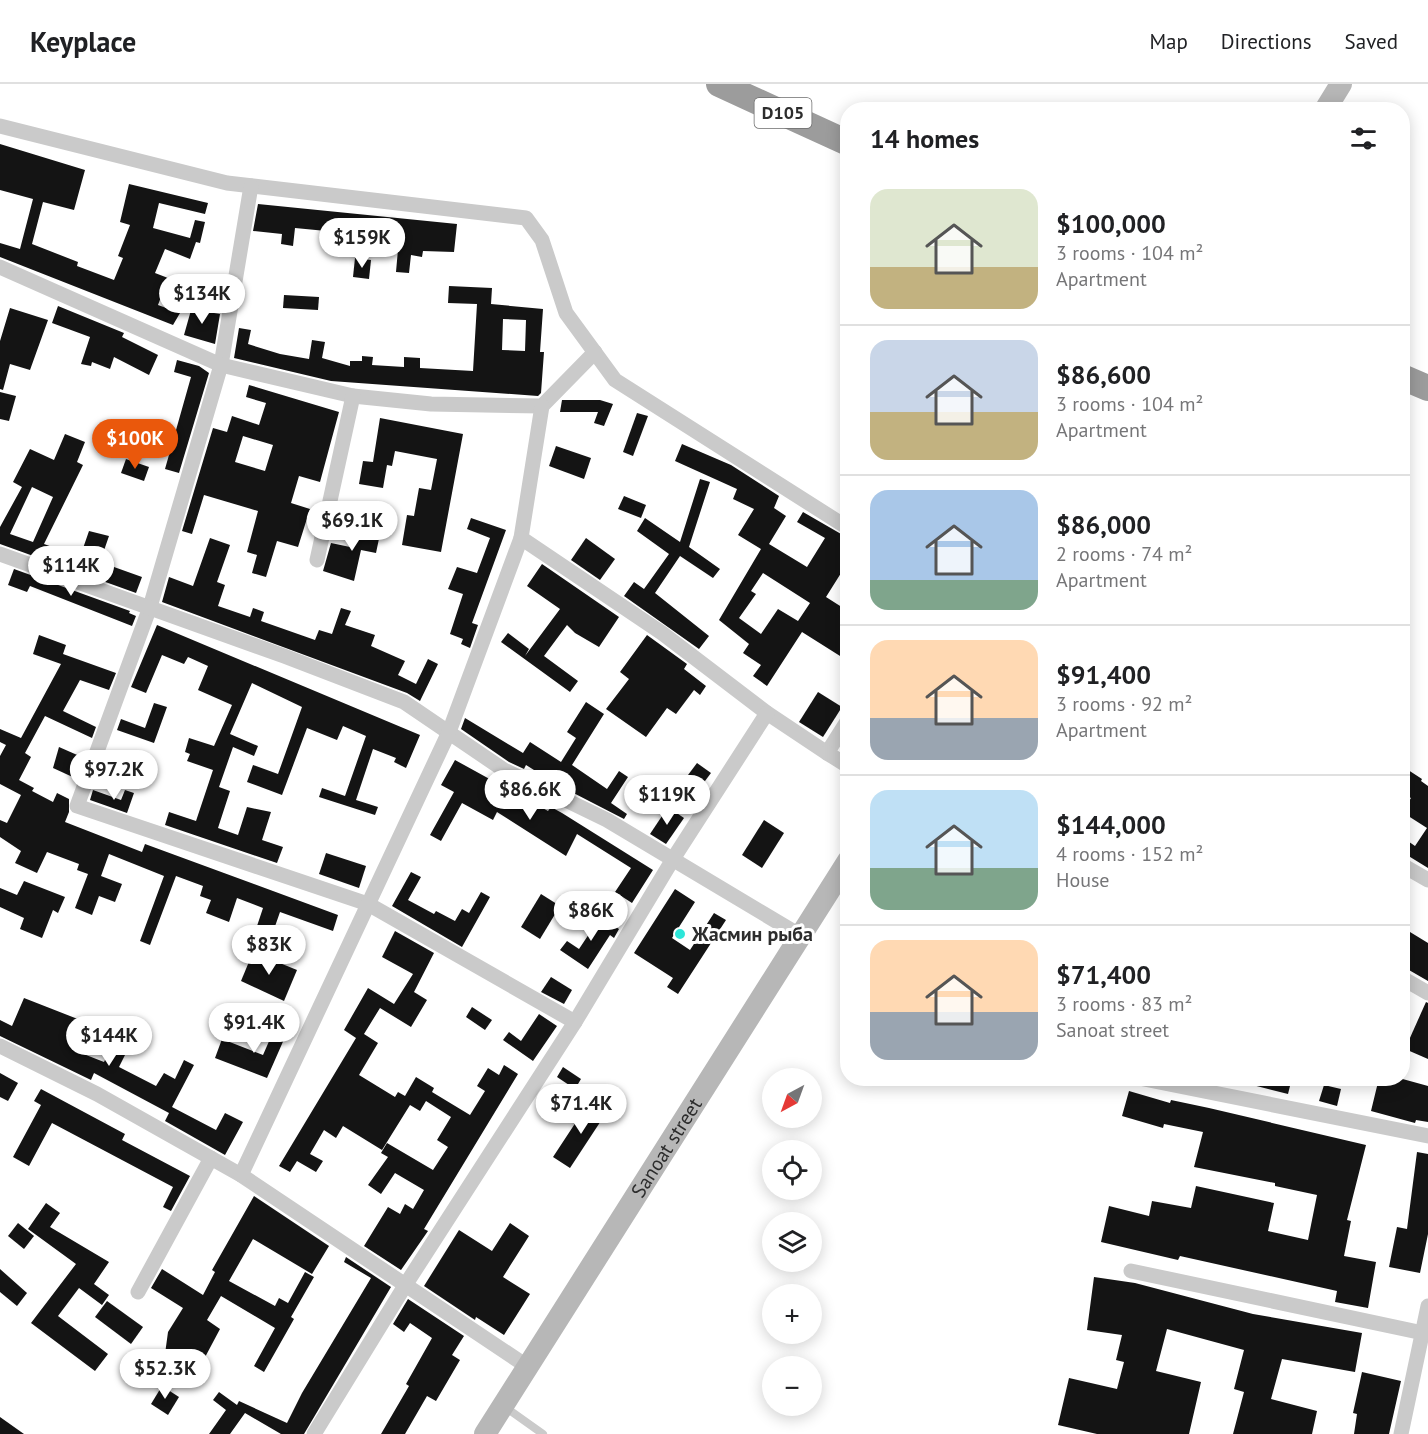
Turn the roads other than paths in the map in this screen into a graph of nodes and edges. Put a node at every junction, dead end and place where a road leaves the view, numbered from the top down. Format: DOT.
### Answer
graph roads {
  1 [pos="719,84"];
  2 [pos="1341,84"];
  3 [pos="1330,102"];
  4 [pos="0,126"];
  5 [pos="840,139"];
  6 [pos="251,186"];
  7 [pos="0,267"];
  8 [pos="595,352"];
  9 [pos="221,365"];
  10 [pos="1410,380"];
  11 [pos="1428,388"];
  12 [pos="353,396"];
  13 [pos="542,406"];
  14 [pos="840,523"];
  15 [pos="521,538"];
  16 [pos="0,554"];
  17 [pos="316,560"];
  18 [pos="150,607"];
  19 [pos="767,713"];
  20 [pos="448,732"];
  21 [pos="840,733"];
  22 [pos="827,753"];
  23 [pos="840,761"];
  24 [pos="673,859"];
  25 [pos="1410,870"];
  26 [pos="840,874"];
  27 [pos="1428,880"];
  28 [pos="368,904"];
  29 [pos="801,936"];
  30 [pos="1410,983"];
  31 [pos="1428,993"];
  32 [pos="575,1022"];
  33 [pos="0,1046"];
  34 [pos="1179,1086"];
  35 [pos="1428,1136"];
  36 [pos="211,1158"];
  37 [pos="241,1175"];
  38 [pos="1131,1271"];
  39 [pos="406,1284"];
  40 [pos="138,1292"];
  41 [pos="1428,1306"];
  42 [pos="1423,1333"];
  43 [pos="1423,1361"];
  44 [pos="528,1367"];
  45 [pos="503,1406"];
  46 [pos="314,1434"];
  47 [pos="485,1434"];
  48 [pos="541,1434"];
  49 [pos="1401,1434"];
  1 -- 5 [label="highway, D105"];
  2 -- 3 [label="main road"];
  4 -- 6 [label="street"];
  6 -- 8 [label="street"];
  6 -- 9 [label="street"];
  7 -- 9 [label="street"];
  8 -- 13 [label="street"];
  8 -- 14 [label="street"];
  9 -- 12 [label="street"];
  9 -- 18 [label="street"];
  10 -- 11 [label="highway"];
  12 -- 13 [label="street"];
  12 -- 17 [label="street"];
  13 -- 15 [label="street"];
  15 -- 19 [label="street"];
  15 -- 20 [label="street"];
  16 -- 18 [label="street"];
  18 -- 20 [label="street"];
  18 -- 28 [label="street"];
  19 -- 22 [label="street"];
  19 -- 24 [label="street"];
  20 -- 24 [label="street"];
  20 -- 28 [label="street"];
  21 -- 22 [label="street"];
  22 -- 23 [label="street"];
  24 -- 29 [label="street"];
  24 -- 32 [label="street"];
  25 -- 27 [label="street"];
  26 -- 29 [label="main road, Sanoat street"];
  28 -- 32 [label="street"];
  28 -- 37 [label="street"];
  29 -- 44 [label="main road, Sanoat street"];
  30 -- 31 [label="street"];
  32 -- 39 [label="street"];
  33 -- 36 [label="street"];
  34 -- 35 [label="street"];
  36 -- 37 [label="street"];
  36 -- 40 [label="street"];
  37 -- 39 [label="street"];
  38 -- 42 [label="street"];
  39 -- 44 [label="street"];
  39 -- 46 [label="street"];
  41 -- 42 [label="street"];
  42 -- 43 [label="street"];
  43 -- 49 [label="street"];
  44 -- 45 [label="main road, Sanoat street"];
  45 -- 47 [label="main road, Sanoat street"];
  45 -- 48 [label="lane"];
}
